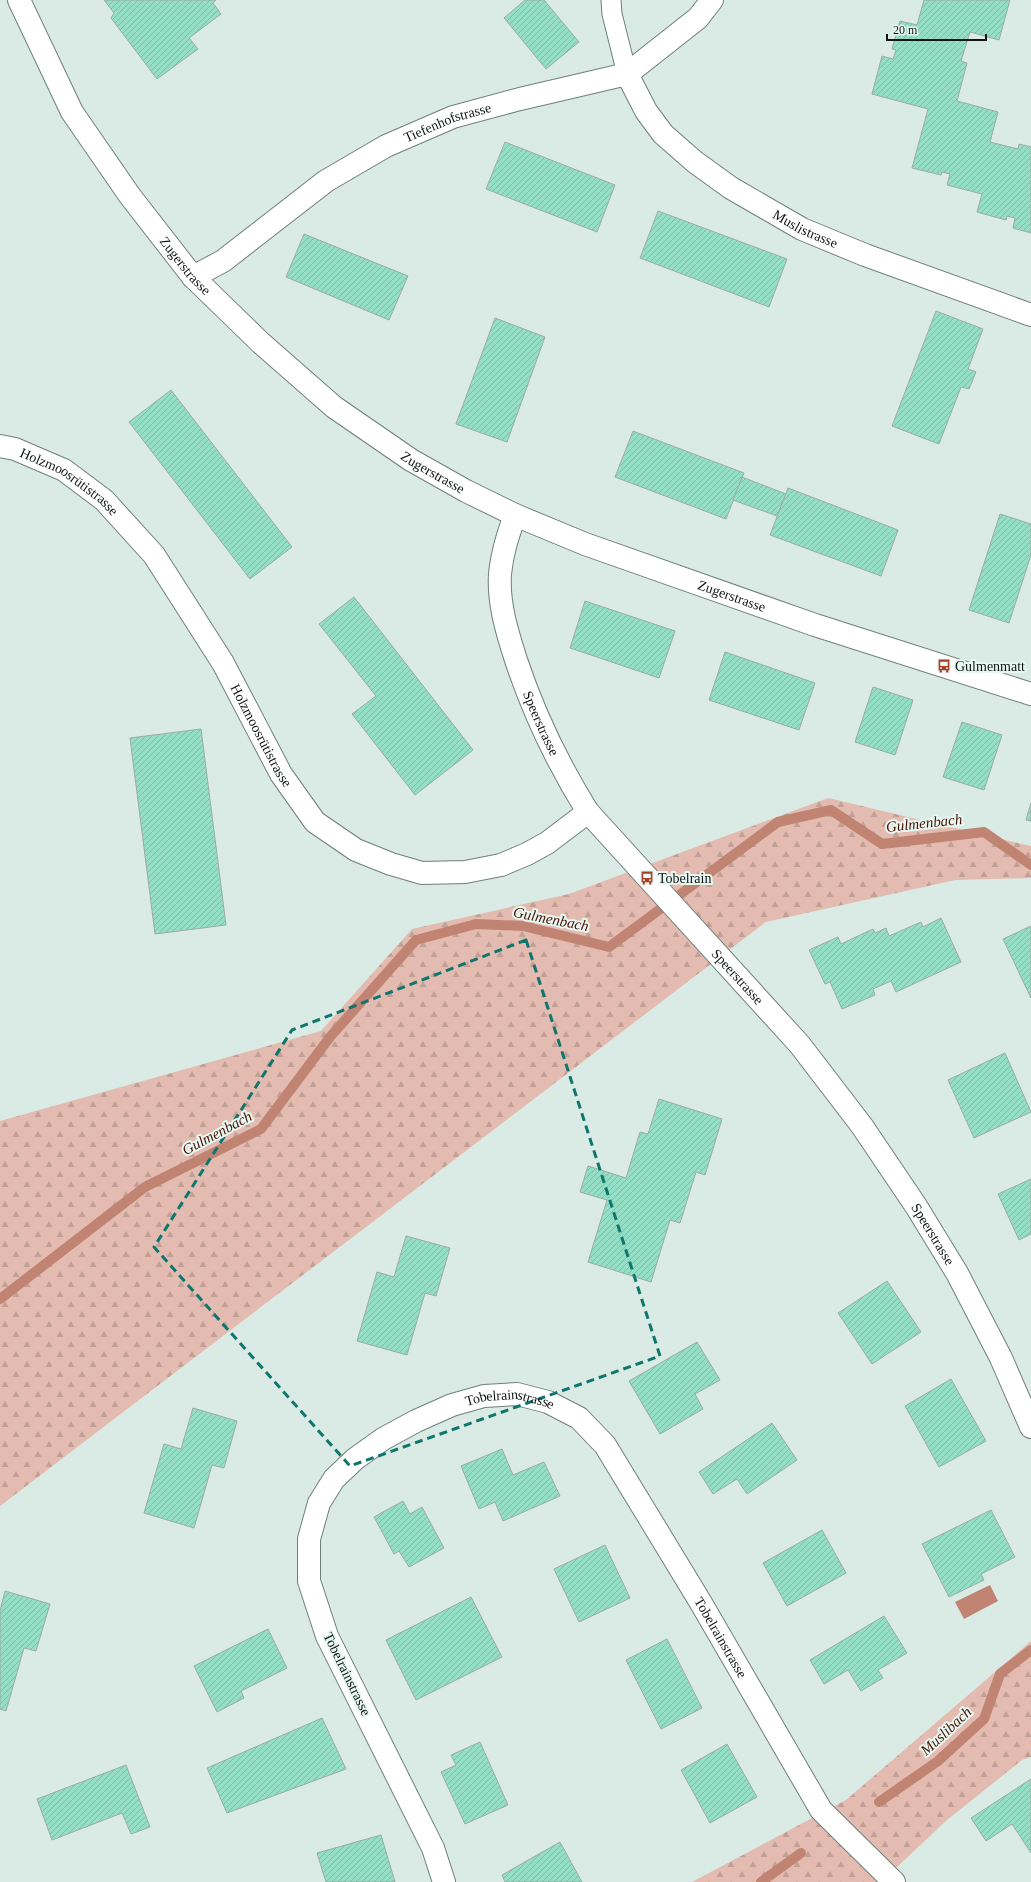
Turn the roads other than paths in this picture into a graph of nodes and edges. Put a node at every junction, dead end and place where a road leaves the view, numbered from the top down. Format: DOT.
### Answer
graph roads {
  1 [pos="19,0"];
  2 [pos="611,0"];
  3 [pos="712,0"];
  4 [pos="628,74"];
  5 [pos="193,276"];
  6 [pos="1031,315"];
  7 [pos="0,446"];
  8 [pos="515,515"];
  9 [pos="1031,694"];
  10 [pos="588,812"];
  11 [pos="1031,1427"];
  12 [pos="444,1882"];
  13 [pos="894,1882"];
  1 -- 5 [label="street, Zugerstrasse"];
  2 -- 4 [label="lane"];
  3 -- 4 [label="street, Tiefenhofstrasse"];
  4 -- 5 [label="street, Tiefenhofstrasse"];
  4 -- 6 [label="street, Muslistrasse"];
  5 -- 8 [label="street, Zugerstrasse"];
  7 -- 10 [label="street, Holzmoosrütistrasse"];
  8 -- 9 [label="street, Zugerstrasse"];
  8 -- 10 [label="street, Speerstrasse"];
  10 -- 11 [label="street, Speerstrasse"];
  12 -- 13 [label="street, Tobelrainstrasse"];
}
